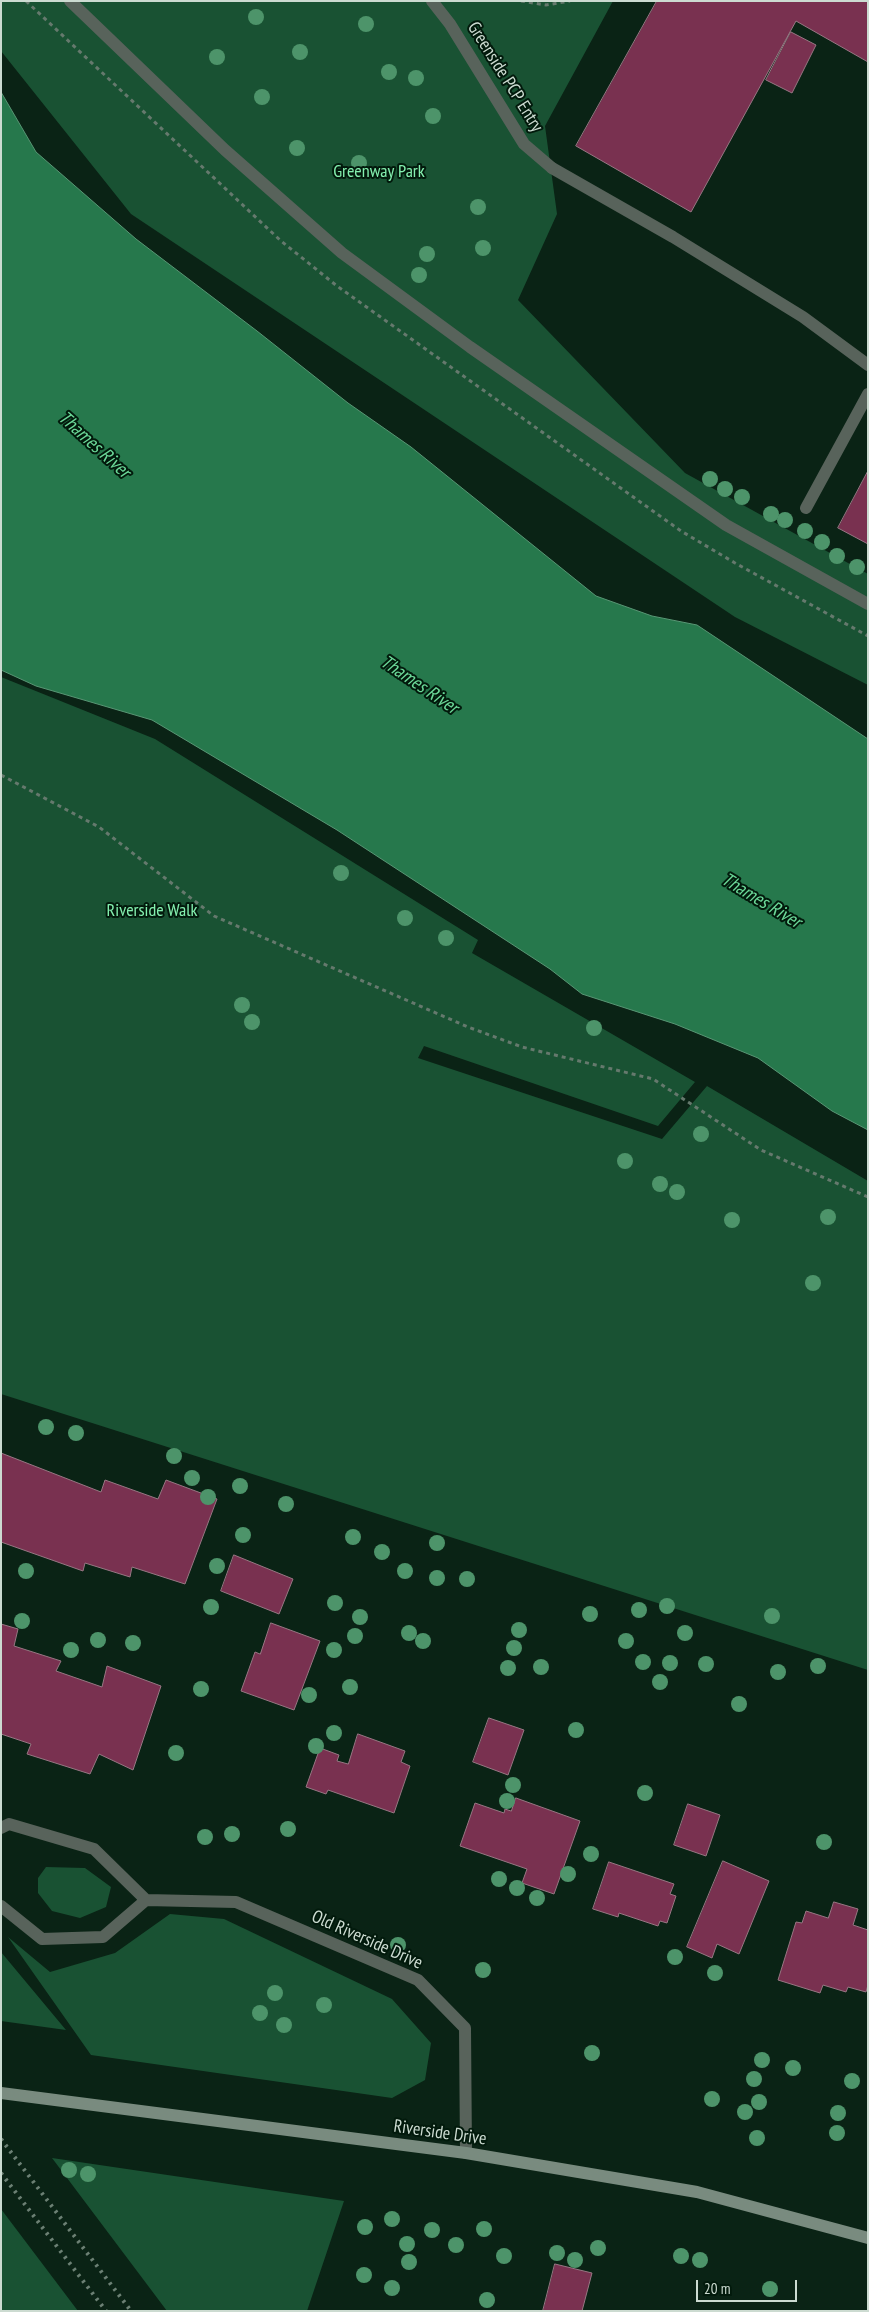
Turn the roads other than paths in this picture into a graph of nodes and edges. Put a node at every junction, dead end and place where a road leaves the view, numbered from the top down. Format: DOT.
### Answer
graph roads {
  1 [pos="70,1"];
  2 [pos="432,1"];
  3 [pos="868,365"];
  4 [pos="868,394"];
  5 [pos="806,508"];
  6 [pos="868,604"];
  7 [pos="1,1828"];
  8 [pos="146,1900"];
  9 [pos="1,1906"];
  10 [pos="1,2093"];
  11 [pos="466,2153"];
  12 [pos="868,2238"];
  1 -- 6 [label="street"];
  2 -- 3 [label="street, Greenside PCP Entry"];
  4 -- 5 [label="street"];
  7 -- 8 [label="street"];
  8 -- 9 [label="street"];
  8 -- 11 [label="street, Old Riverside Drive"];
  10 -- 11 [label="main road, Riverside Drive"];
  11 -- 12 [label="main road, Riverside Drive"];
}
